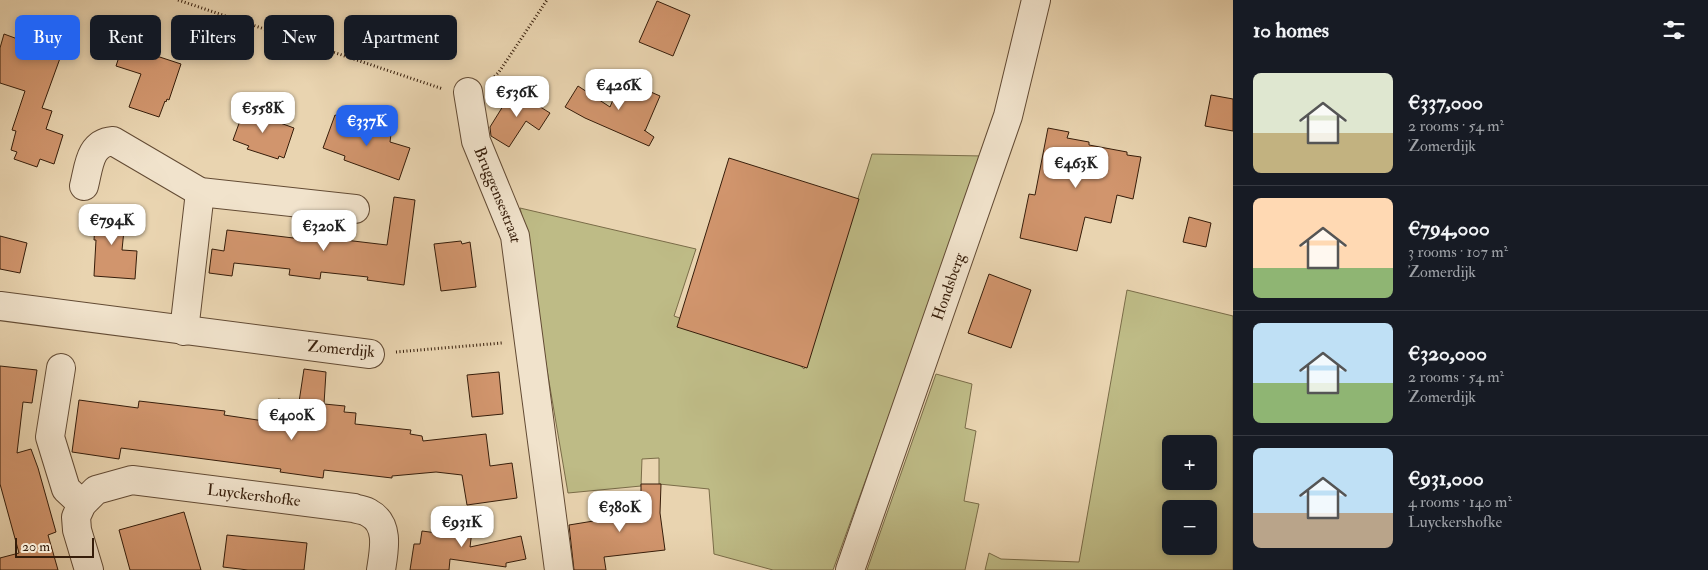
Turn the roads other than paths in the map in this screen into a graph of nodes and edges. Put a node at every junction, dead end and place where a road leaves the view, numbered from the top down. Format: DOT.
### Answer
graph roads {
  1 [pos="1036,0"];
  2 [pos="468,92"];
  3 [pos="84,186"];
  4 [pos="200,192"];
  5 [pos="355,209"];
  6 [pos="0,306"];
  7 [pos="184,331"];
  8 [pos="370,354"];
  9 [pos="61,368"];
  10 [pos="82,504"];
  11 [pos="89,570"];
  12 [pos="381,570"];
  13 [pos="559,570"];
  14 [pos="850,570"];
  1 -- 14 [label="street, Hondsberg"];
  2 -- 13 [label="street, Bruggensestraat"];
  3 -- 4 [label="street"];
  4 -- 5 [label="street"];
  4 -- 7 [label="street"];
  6 -- 7 [label="street, Zomerdijk"];
  7 -- 8 [label="street, Zomerdijk"];
  9 -- 10 [label="street"];
  10 -- 11 [label="street"];
  10 -- 12 [label="street, Luyckershofke"];
}
